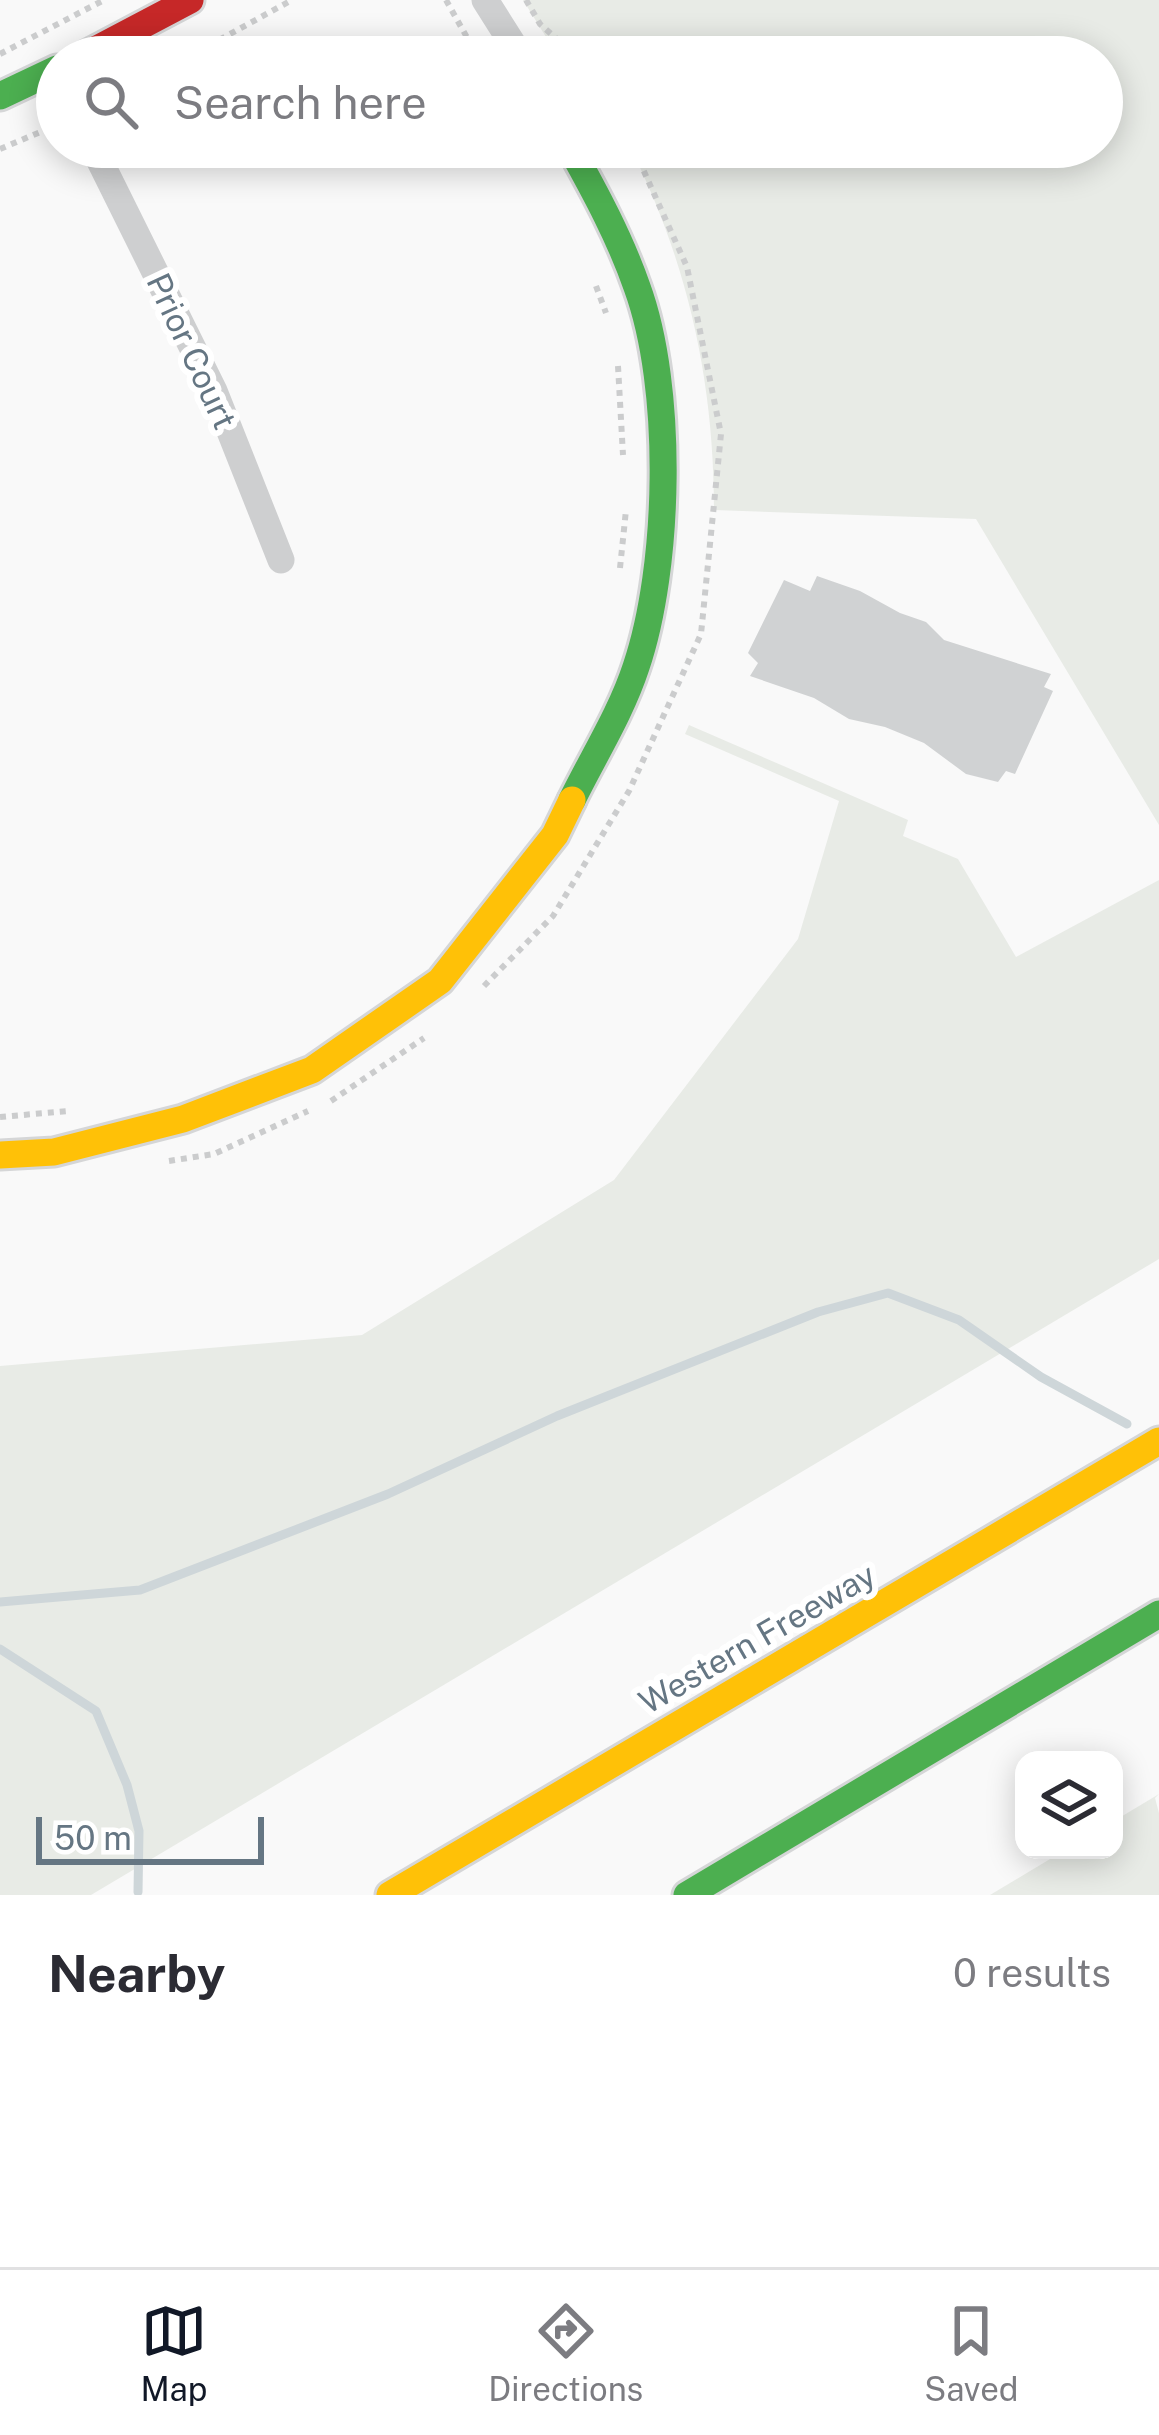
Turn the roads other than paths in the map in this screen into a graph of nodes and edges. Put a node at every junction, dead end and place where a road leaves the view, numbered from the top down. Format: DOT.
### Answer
graph roads {
  1 [pos="190,0"];
  2 [pos="484,0"];
  3 [pos="145,12"];
  4 [pos="111,36"];
  5 [pos="507,36"];
  6 [pos="36,81"];
  7 [pos="0,96"];
  8 [pos="103,168"];
  9 [pos="582,168"];
  10 [pos="281,560"];
  11 [pos="0,1155"];
  12 [pos="1159,1441"];
  13 [pos="1159,1614"];
  14 [pos="390,1895"];
  15 [pos="687,1895"];
  1 -- 3 [label="main road"];
  2 -- 5 [label="street"];
  3 -- 4 [label="main road"];
  6 -- 7 [label="main road"];
  8 -- 10 [label="street, Prior Court"];
  9 -- 11 [label="main road"];
  12 -- 14 [label="main road, Western Freeway"];
  13 -- 15 [label="main road"];
}
